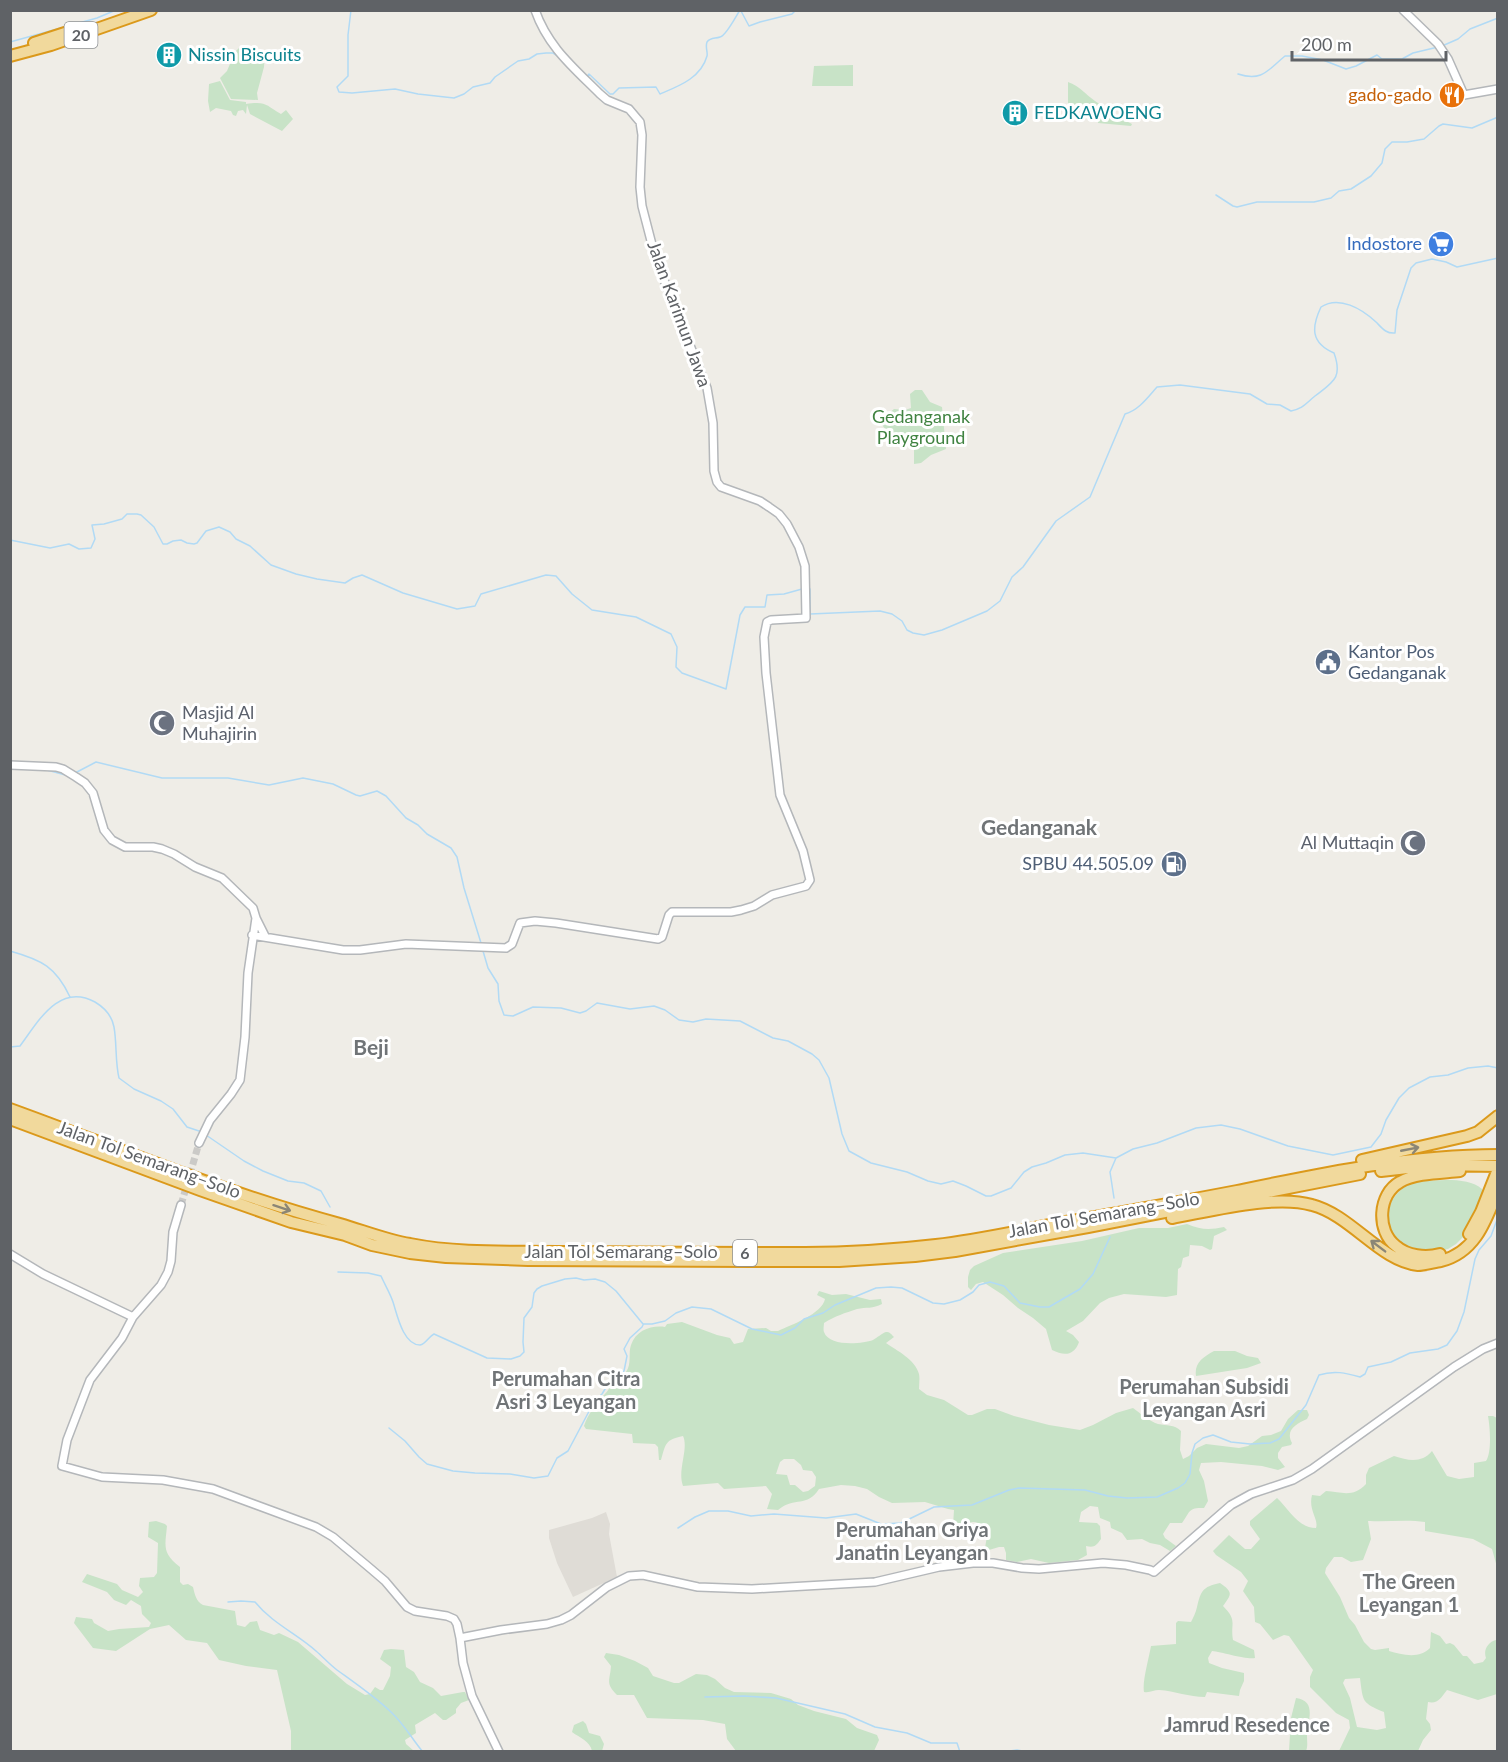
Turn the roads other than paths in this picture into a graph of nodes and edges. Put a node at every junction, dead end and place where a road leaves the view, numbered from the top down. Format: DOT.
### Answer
graph roads {
  1 [pos="133,10"];
  2 [pos="151,10"];
  3 [pos="535,10"];
  4 [pos="1403,10"];
  5 [pos="10,49"];
  6 [pos="10,56"];
  7 [pos="1497,89"];
  8 [pos="10,765"];
  9 [pos="256,918"];
  10 [pos="252,935"];
  11 [pos="265,936"];
  12 [pos="10,1109"];
  13 [pos="1497,1116"];
  14 [pos="10,1119"];
  15 [pos="199,1143"];
  16 [pos="1496,1163"];
  17 [pos="1313,1175"];
  18 [pos="1497,1190"];
  19 [pos="181,1205"];
  20 [pos="1088,1227"];
  21 [pos="10,1254"];
  22 [pos="133,1317"];
  23 [pos="1497,1343"];
  24 [pos="460,1638"];
  25 [pos="499,1752"];
  1 -- 5 [label="highway, 20"];
  2 -- 6 [label="highway, 20"];
  3 -- 11 [label="street, Jalan Karimun Jawa"];
  4 -- 7 [label="street"];
  8 -- 9 [label="street"];
  9 -- 10 [label="street"];
  9 -- 11 [label="street"];
  10 -- 11 [label="street"];
  10 -- 15 [label="street"];
  12 -- 17 [label="highway, Jalan Tol Semarang–Solo / 6, one-way"];
  17 -- 13 [label="highway, one-way"];
  14 -- 20 [label="highway, Jalan Tol Semarang–Solo / 6"];
  16 -- 16 [label="highway"];
  16 -- 17 [label="highway, Jalan Tol Semarang–Solo / 6"];
  16 -- 20 [label="highway, Jalan Tol Semarang–Solo / 6"];
  18 -- 20 [label="highway, one-way"];
  19 -- 22 [label="street"];
  21 -- 22 [label="street"];
  22 -- 24 [label="street"];
  23 -- 24 [label="street"];
  24 -- 25 [label="street"];
}
